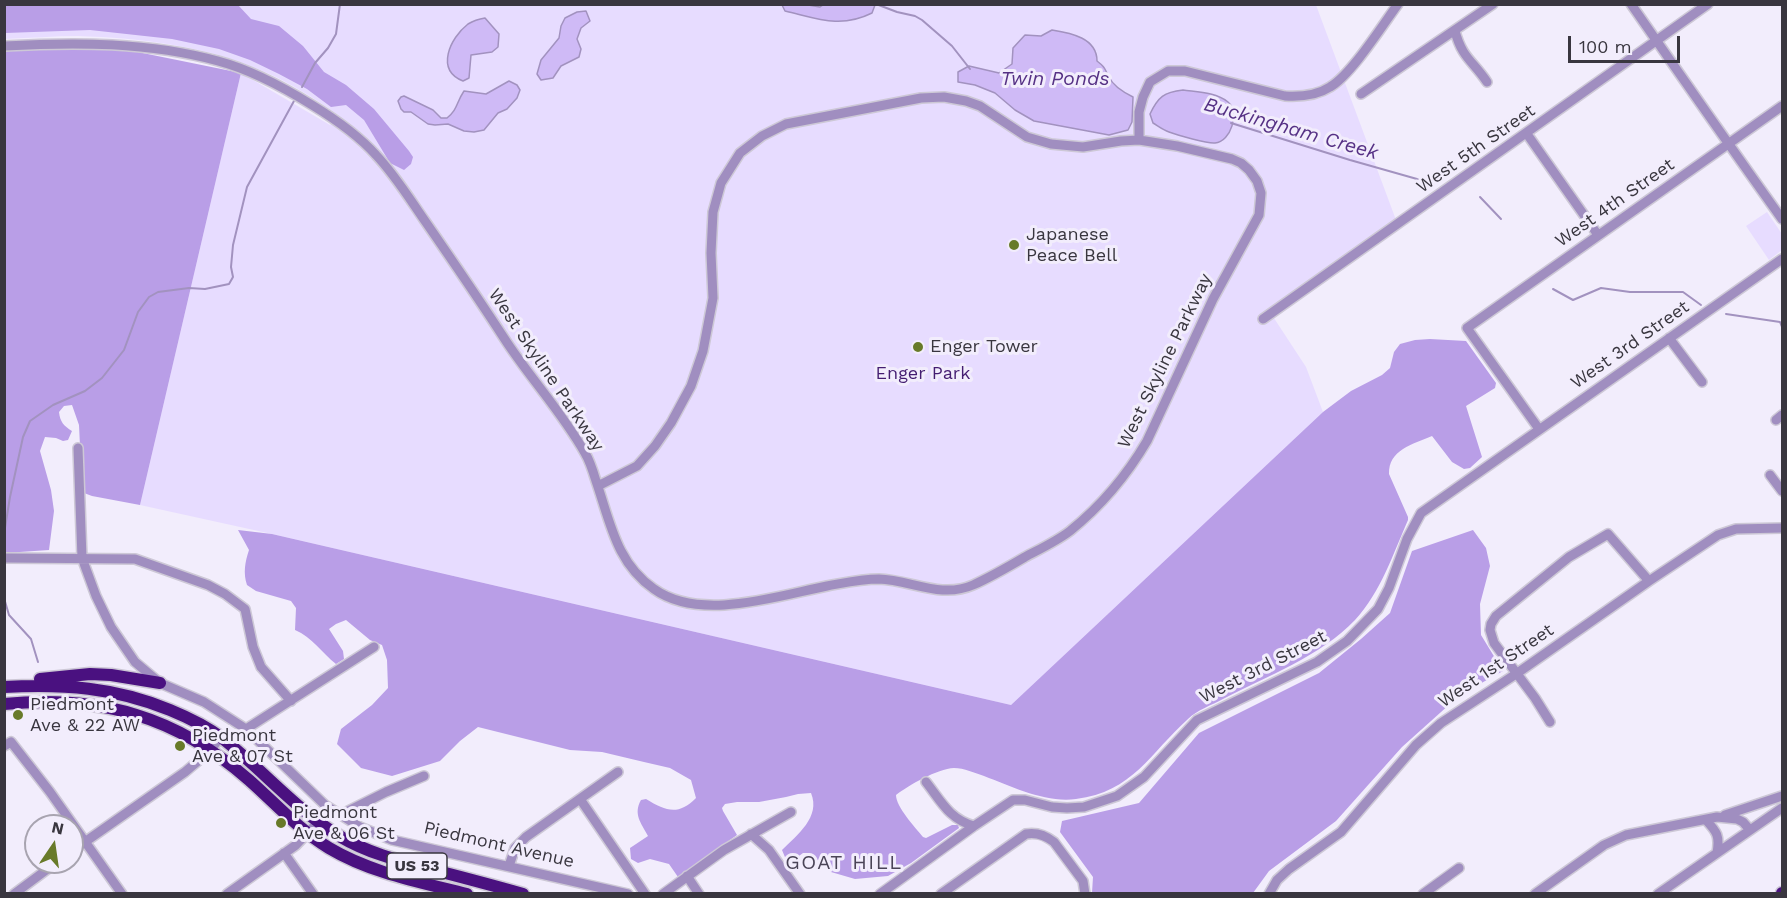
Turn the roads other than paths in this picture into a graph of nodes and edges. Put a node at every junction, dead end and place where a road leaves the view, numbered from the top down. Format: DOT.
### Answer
graph roads {
  1 [pos="1398,4"];
  2 [pos="1493,4"];
  3 [pos="1631,4"];
  4 [pos="1708,4"];
  5 [pos="1455,31"];
  6 [pos="1656,41"];
  7 [pos="4,46"];
  8 [pos="1487,82"];
  9 [pos="1361,94"];
  10 [pos="1782,106"];
  11 [pos="1527,134"];
  12 [pos="1138,140"];
  13 [pos="1728,144"];
  14 [pos="1782,219"];
  15 [pos="1598,235"];
  16 [pos="1782,259"];
  17 [pos="1263,319"];
  18 [pos="1669,338"];
  19 [pos="1702,382"];
  20 [pos="1539,429"];
  21 [pos="78,448"];
  22 [pos="1770,475"];
  23 [pos="598,486"];
  24 [pos="1782,491"];
  25 [pos="1782,528"];
  26 [pos="4,558"];
  27 [pos="82,558"];
  28 [pos="1649,581"];
  29 [pos="374,647"];
  30 [pos="1516,674"];
  31 [pos="160,683"];
  32 [pos="4,687"];
  33 [pos="291,700"];
  34 [pos="4,704"];
  35 [pos="1550,722"];
  36 [pos="246,729"];
  37 [pos="220,737"];
  38 [pos="8,744"];
  39 [pos="211,750"];
  40 [pos="618,772"];
  41 [pos="424,776"];
  42 [pos="926,782"];
  43 [pos="1782,796"];
  44 [pos="580,799"];
  45 [pos="1782,808"];
  46 [pos="790,812"];
  47 [pos="340,815"];
  48 [pos="1717,817"];
  49 [pos="1706,819"];
  50 [pos="318,822"];
  51 [pos="974,826"];
  52 [pos="1750,830"];
  53 [pos="308,834"];
  54 [pos="751,834"];
  55 [pos="85,842"];
  56 [pos="284,853"];
  57 [pos="1717,853"];
  58 [pos="509,866"];
  59 [pos="1459,868"];
  60 [pos="41,874"];
  61 [pos="687,876"];
  62 [pos="893,885"];
  63 [pos="14,894"];
  64 [pos="122,894"];
  65 [pos="227,894"];
  66 [pos="313,894"];
  67 [pos="467,894"];
  68 [pos="523,894"];
  69 [pos="628,894"];
  70 [pos="645,894"];
  71 [pos="663,894"];
  72 [pos="699,894"];
  73 [pos="800,894"];
  74 [pos="880,894"];
  75 [pos="899,894"];
  76 [pos="941,894"];
  77 [pos="1085,894"];
  78 [pos="1269,894"];
  79 [pos="1423,894"];
  80 [pos="1535,894"];
  81 [pos="1658,894"];
  1 -- 12 [label="street"];
  2 -- 5 [label="street"];
  3 -- 6 [label="street"];
  4 -- 6 [label="street, West 5th Street"];
  5 -- 8 [label="street"];
  5 -- 9 [label="street"];
  6 -- 11 [label="street, West 5th Street"];
  6 -- 13 [label="street"];
  7 -- 23 [label="street, West Skyline Parkway"];
  10 -- 13 [label="street, West 4th Street"];
  11 -- 15 [label="street"];
  11 -- 17 [label="street, West 5th Street"];
  12 -- 23 [label="street, West Skyline Parkway"];
  12 -- 23 [label="street, West Skyline Parkway"];
  13 -- 14 [label="street"];
  13 -- 15 [label="street, West 4th Street"];
  15 -- 20 [label="street, West 4th Street"];
  16 -- 18 [label="street, West 3rd Street"];
  18 -- 19 [label="street"];
  18 -- 20 [label="street, West 3rd Street"];
  20 -- 51 [label="street, West 3rd Street"];
  21 -- 27 [label="street, Piedmont Avenue"];
  22 -- 24 [label="street"];
  25 -- 28 [label="street, West 1st Street"];
  26 -- 27 [label="street"];
  27 -- 31 [label="street, Piedmont Avenue"];
  27 -- 33 [label="street"];
  28 -- 30 [label="street, West 1st Street"];
  28 -- 30 [label="street"];
  29 -- 33 [label="street"];
  30 -- 35 [label="street"];
  30 -- 78 [label="street, West 1st Street"];
  31 -- 32 [label="highway"];
  31 -- 36 [label="street, Piedmont Avenue"];
  32 -- 37 [label="highway, US 53"];
  33 -- 36 [label="street"];
  34 -- 39 [label="highway, US 53"];
  36 -- 47 [label="street, Piedmont Avenue"];
  37 -- 39 [label="street"];
  37 -- 50 [label="highway, US 53"];
  38 -- 55 [label="street"];
  39 -- 53 [label="highway, US 53"];
  39 -- 55 [label="street"];
  40 -- 44 [label="street"];
  41 -- 47 [label="street"];
  42 -- 51 [label="street"];
  43 -- 48 [label="street"];
  44 -- 58 [label="street"];
  44 -- 70 [label="street"];
  45 -- 52 [label="street"];
  46 -- 54 [label="street"];
  47 -- 58 [label="street, Piedmont Avenue"];
  48 -- 49 [label="street"];
  48 -- 52 [label="street"];
  49 -- 57 [label="street"];
  49 -- 80 [label="street"];
  50 -- 53 [label="street"];
  50 -- 68 [label="highway, US 53"];
  51 -- 62 [label="street, West 3rd Street"];
  52 -- 57 [label="street"];
  53 -- 56 [label="street"];
  53 -- 67 [label="highway, US 53"];
  54 -- 61 [label="street"];
  54 -- 73 [label="street"];
  55 -- 64 [label="street"];
  56 -- 65 [label="street"];
  56 -- 66 [label="street"];
  57 -- 81 [label="street"];
  58 -- 69 [label="street, Piedmont Avenue"];
  59 -- 79 [label="street"];
  60 -- 63 [label="street"];
  61 -- 71 [label="street"];
  61 -- 72 [label="street"];
  62 -- 74 [label="street, West 3rd Street"];
  62 -- 75 [label="street"];
  76 -- 77 [label="street"];
}
